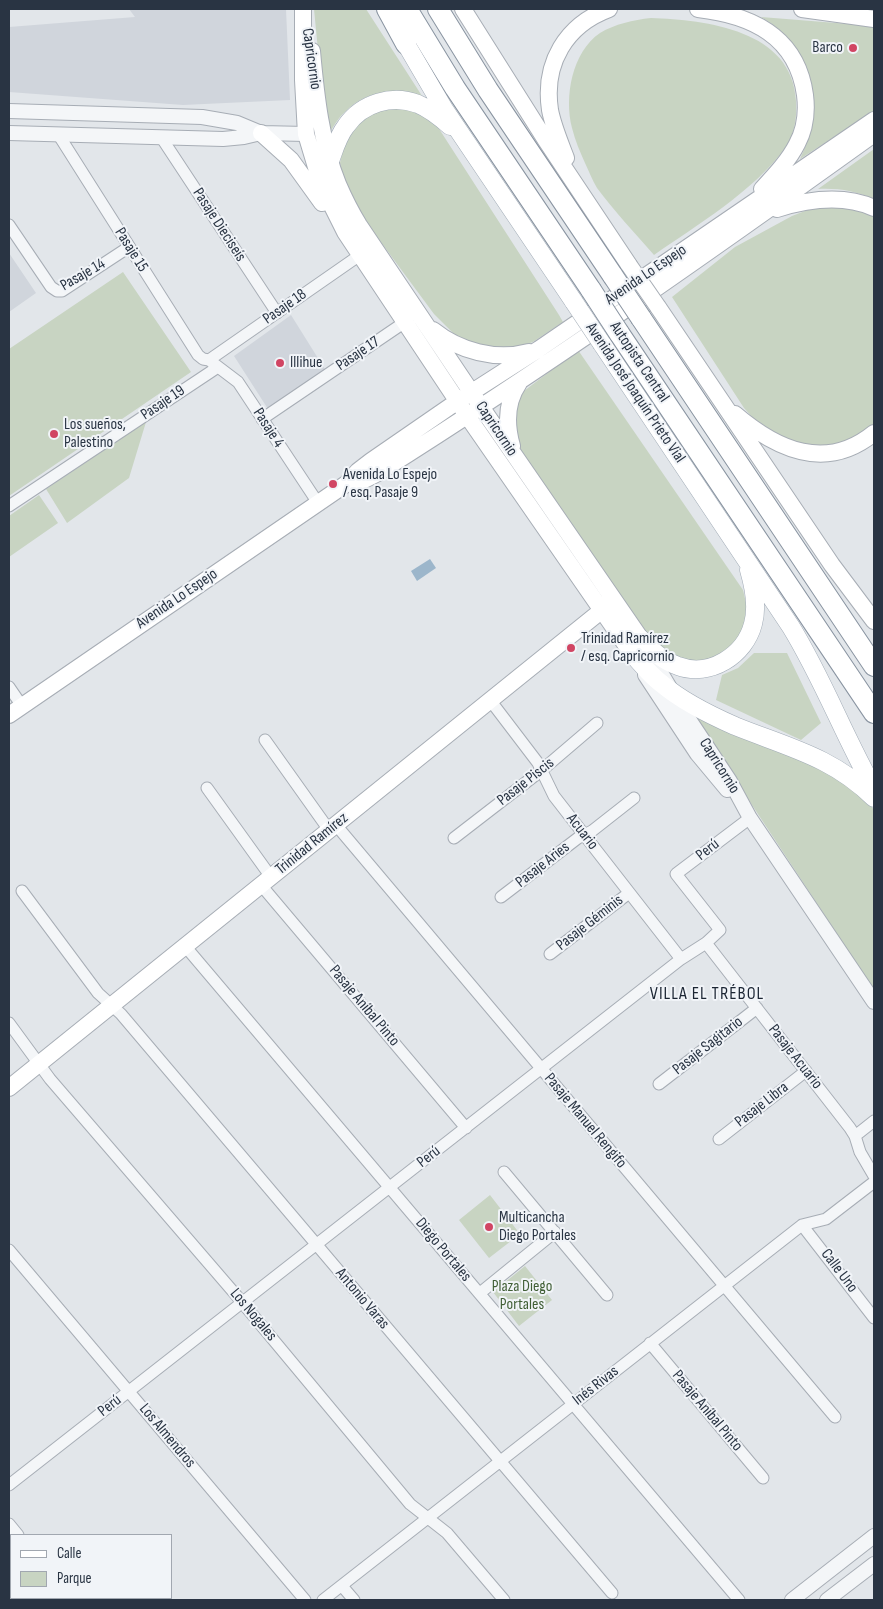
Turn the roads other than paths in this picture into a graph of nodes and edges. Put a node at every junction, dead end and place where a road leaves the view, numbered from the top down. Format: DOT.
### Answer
graph roads {
  1 [pos="377,9"];
  2 [pos="387,9"];
  3 [pos="406,9"];
  4 [pos="438,9"];
  5 [pos="463,9"];
  6 [pos="609,9"];
  7 [pos="698,9"];
  8 [pos="802,9"];
  9 [pos="304,12"];
  10 [pos="874,19"];
  11 [pos="406,44"];
  12 [pos="318,110"];
  13 [pos="9,111"];
  14 [pos="874,120"];
  15 [pos="9,133"];
  16 [pos="261,133"];
  17 [pos="58,134"];
  18 [pos="306,134"];
  19 [pos="874,134"];
  20 [pos="161,137"];
  21 [pos="463,138"];
  22 [pos="330,162"];
  23 [pos="579,190"];
  24 [pos="746,206"];
  25 [pos="874,208"];
  26 [pos="761,216"];
  27 [pos="9,225"];
  28 [pos="345,232"];
  29 [pos="128,247"];
  30 [pos="360,255"];
  31 [pos="276,313"];
  32 [pos="405,322"];
  33 [pos="424,323"];
  34 [pos="539,349"];
  35 [pos="214,363"];
  36 [pos="519,383"];
  37 [pos="465,396"];
  38 [pos="722,401"];
  39 [pos="482,407"];
  40 [pos="468,416"];
  41 [pos="262,419"];
  42 [pos="874,433"];
  43 [pos="515,456"];
  44 [pos="346,484"];
  45 [pos="318,503"];
  46 [pos="9,506"];
  47 [pos="742,553"];
  48 [pos="612,598"];
  49 [pos="601,610"];
  50 [pos="874,621"];
  51 [pos="635,645"];
  52 [pos="874,666"];
  53 [pos="9,687"];
  54 [pos="672,692"];
  55 [pos="490,700"];
  56 [pos="15,710"];
  57 [pos="874,713"];
  58 [pos="597,723"];
  59 [pos="265,740"];
  60 [pos="542,770"];
  61 [pos="207,788"];
  62 [pos="874,789"];
  63 [pos="634,798"];
  64 [pos="874,798"];
  65 [pos="750,818"];
  66 [pos="332,828"];
  67 [pos="584,835"];
  68 [pos="454,838"];
  69 [pos="266,881"];
  70 [pos="22,891"];
  71 [pos="629,893"];
  72 [pos="501,897"];
  73 [pos="706,942"];
  74 [pos="185,946"];
  75 [pos="550,954"];
  76 [pos="682,959"];
  77 [pos="874,1002"];
  78 [pos="111,1005"];
  79 [pos="757,1008"];
  80 [pos="9,1022"];
  81 [pos="39,1064"];
  82 [pos="542,1069"];
  83 [pos="806,1071"];
  84 [pos="659,1084"];
  85 [pos="9,1088"];
  86 [pos="874,1121"];
  87 [pos="466,1128"];
  88 [pos="855,1136"];
  89 [pos="719,1138"];
  90 [pos="504,1172"];
  91 [pos="874,1176"];
  92 [pos="874,1182"];
  93 [pos="390,1187"];
  94 [pos="802,1225"];
  95 [pos="555,1232"];
  96 [pos="316,1245"];
  97 [pos="9,1250"];
  98 [pos="725,1286"];
  99 [pos="480,1293"];
  100 [pos="607,1295"];
  101 [pos="242,1303"];
  102 [pos="874,1318"];
  103 [pos="650,1344"];
  104 [pos="129,1392"];
  105 [pos="573,1404"];
  106 [pos="835,1417"];
  107 [pos="499,1462"];
  108 [pos="763,1478"];
  109 [pos="9,1485"];
  110 [pos="428,1518"];
  111 [pos="9,1524"];
  112 [pos="17,1534"];
  113 [pos="874,1536"];
  114 [pos="874,1564"];
  115 [pos="342,1586"];
  116 [pos="612,1593"];
  117 [pos="305,1600"];
  118 [pos="323,1600"];
  119 [pos="354,1600"];
  120 [pos="504,1600"];
  121 [pos="739,1600"];
  122 [pos="792,1600"];
  123 [pos="827,1600"];
  1 -- 11 [label="main road, Avenida José Joaquín Prieto Vial"];
  2 -- 11 [label="highway"];
  3 -- 57 [label="highway, Autopista Central, bridge"];
  4 -- 52 [label="highway, Autopista Central, bridge"];
  5 -- 23 [label="main road"];
  6 -- 23 [label="main road"];
  7 -- 24 [label="main road"];
  8 -- 10 [label="main road"];
  9 -- 12 [label="main road, Capricornio"];
  9 -- 18 [label="main road, Capricornio"];
  11 -- 21 [label="main road, Avenida José Joaquín Prieto Vial"];
  12 -- 18 [label="main road"];
  12 -- 22 [label="main road, Capricornio"];
  13 -- 16 [label="street"];
  14 -- 24 [label="main road, Avenida Lo Espejo"];
  15 -- 17 [label="street"];
  16 -- 18 [label="street"];
  16 -- 20 [label="street"];
  16 -- 28 [label="main road"];
  17 -- 20 [label="street"];
  17 -- 29 [label="street, Pasaje 15"];
  18 -- 22 [label="main road"];
  18 -- 28 [label="main road, Capricornio"];
  19 -- 26 [label="main road, Avenida Lo Espejo"];
  20 -- 31 [label="street, Pasaje Dieciseís"];
  21 -- 22 [label="main road"];
  21 -- 47 [label="main road, Avenida José Joaquín Prieto Vial, bridge"];
  22 -- 33 [label="main road, Capricornio"];
  23 -- 38 [label="main road, bridge"];
  24 -- 34 [label="main road, Avenida Lo Espejo"];
  25 -- 26 [label="main road"];
  26 -- 36 [label="main road, Avenida Lo Espejo"];
  27 -- 29 [label="street, Pasaje 14"];
  28 -- 30 [label="main road, Capricornio"];
  29 -- 35 [label="street, Pasaje 15"];
  30 -- 31 [label="street, Pasaje 18"];
  30 -- 32 [label="main road, Capricornio"];
  31 -- 35 [label="street, Pasaje 18"];
  32 -- 37 [label="main road, Capricornio"];
  32 -- 41 [label="street, Pasaje 17"];
  33 -- 34 [label="main road"];
  33 -- 37 [label="main road, Capricornio"];
  34 -- 37 [label="main road, Avenida Lo Espejo"];
  35 -- 41 [label="street, Pasaje 4"];
  35 -- 46 [label="street, Pasaje 19"];
  36 -- 39 [label="main road, Avenida Lo Espejo"];
  36 -- 43 [label="main road"];
  37 -- 39 [label="main road, Capricornio"];
  37 -- 40 [label="main road, Capricornio"];
  37 -- 44 [label="main road, Avenida Lo Espejo"];
  38 -- 42 [label="main road"];
  38 -- 50 [label="main road"];
  39 -- 40 [label="main road, Avenida Lo Espejo"];
  39 -- 43 [label="main road, Capricornio"];
  40 -- 44 [label="main road, Avenida Lo Espejo"];
  40 -- 49 [label="main road, Capricornio"];
  41 -- 45 [label="street, Pasaje 4"];
  43 -- 48 [label="main road, Capricornio"];
  44 -- 45 [label="main road, Avenida Lo Espejo"];
  45 -- 56 [label="main road, Avenida Lo Espejo"];
  47 -- 51 [label="main road"];
  47 -- 62 [label="main road, Avenida José Joaquín Prieto Vial"];
  48 -- 49 [label="main road, Trinidad Ramírez"];
  48 -- 51 [label="main road, Capricornio"];
  49 -- 51 [label="main road, Capricornio"];
  49 -- 55 [label="main road, Trinidad Ramírez"];
  51 -- 54 [label="main road"];
  51 -- 65 [label="street, Capricornio"];
  53 -- 56 [label="street"];
  54 -- 64 [label="main road"];
  54 -- 65 [label="street, Capricornio"];
  55 -- 60 [label="street, Acuario"];
  55 -- 66 [label="main road, Trinidad Ramírez"];
  58 -- 60 [label="street, Pasaje Piscis"];
  59 -- 66 [label="street, Pasaje Manuel Rengifo"];
  60 -- 67 [label="street, Acuario"];
  60 -- 68 [label="street, Pasaje Piscis"];
  61 -- 69 [label="street, Pasaje Aníbal Pinto"];
  63 -- 67 [label="street, Pasaje Aries"];
  65 -- 73 [label="street, Perú"];
  65 -- 77 [label="street, Capricornio"];
  66 -- 69 [label="main road, Trinidad Ramírez"];
  66 -- 82 [label="street, Pasaje Manuel Rengifo"];
  67 -- 71 [label="street, Acuario"];
  67 -- 72 [label="street, Pasaje Aries"];
  69 -- 74 [label="main road, Trinidad Ramírez"];
  69 -- 87 [label="street, Pasaje Aníbal Pinto"];
  70 -- 78 [label="street, Antonio Varas"];
  71 -- 75 [label="street, Pasaje Géminis"];
  71 -- 76 [label="street, Acuario"];
  73 -- 76 [label="street, Perú"];
  73 -- 79 [label="street, Pasaje Acuario"];
  74 -- 78 [label="main road, Trinidad Ramírez"];
  74 -- 93 [label="street, Diego Portales"];
  76 -- 82 [label="street, Perú"];
  78 -- 81 [label="main road, Trinidad Ramírez"];
  78 -- 96 [label="street, Antonio Varas"];
  79 -- 83 [label="street, Pasaje Acuario"];
  79 -- 84 [label="street, Pasaje Sagitario"];
  80 -- 81 [label="street, Los Nogales"];
  81 -- 85 [label="main road, Trinidad Ramírez"];
  81 -- 101 [label="street, Los Nogales"];
  82 -- 87 [label="street, Perú"];
  82 -- 98 [label="street, Pasaje Manuel Rengifo"];
  83 -- 88 [label="street, Pasaje Acuario"];
  83 -- 89 [label="street, Pasaje Libra"];
  86 -- 88 [label="street"];
  87 -- 93 [label="street, Perú"];
  88 -- 91 [label="street, Pasaje Acuario"];
  90 -- 95 [label="street"];
  92 -- 94 [label="street, Inés Rivas"];
  93 -- 96 [label="street, Perú"];
  93 -- 99 [label="street, Diego Portales"];
  94 -- 98 [label="street, Inés Rivas"];
  94 -- 102 [label="street, Calle Uno"];
  95 -- 99 [label="street"];
  95 -- 100 [label="street"];
  96 -- 101 [label="street, Perú"];
  96 -- 107 [label="street, Antonio Varas"];
  97 -- 104 [label="street, Los Almendros"];
  98 -- 103 [label="street, Inés Rivas"];
  98 -- 106 [label="street, Pasaje Manuel Rengifo"];
  99 -- 105 [label="street, Diego Portales"];
  101 -- 104 [label="street, Perú"];
  101 -- 110 [label="street, Los Nogales"];
  103 -- 105 [label="street, Inés Rivas"];
  103 -- 108 [label="street, Pasaje Aníbal Pinto"];
  104 -- 109 [label="street, Perú"];
  104 -- 117 [label="street, Los Almendros"];
  105 -- 107 [label="street, Inés Rivas"];
  105 -- 121 [label="street, Diego Portales"];
  107 -- 110 [label="street, Inés Rivas"];
  107 -- 116 [label="street, Antonio Varas"];
  110 -- 115 [label="street, Inés Rivas"];
  110 -- 120 [label="street, Los Nogales"];
  111 -- 112 [label="street"];
  113 -- 122 [label="street"];
  114 -- 123 [label="street"];
  115 -- 118 [label="street, Inés Rivas"];
  115 -- 119 [label="street"];
}
